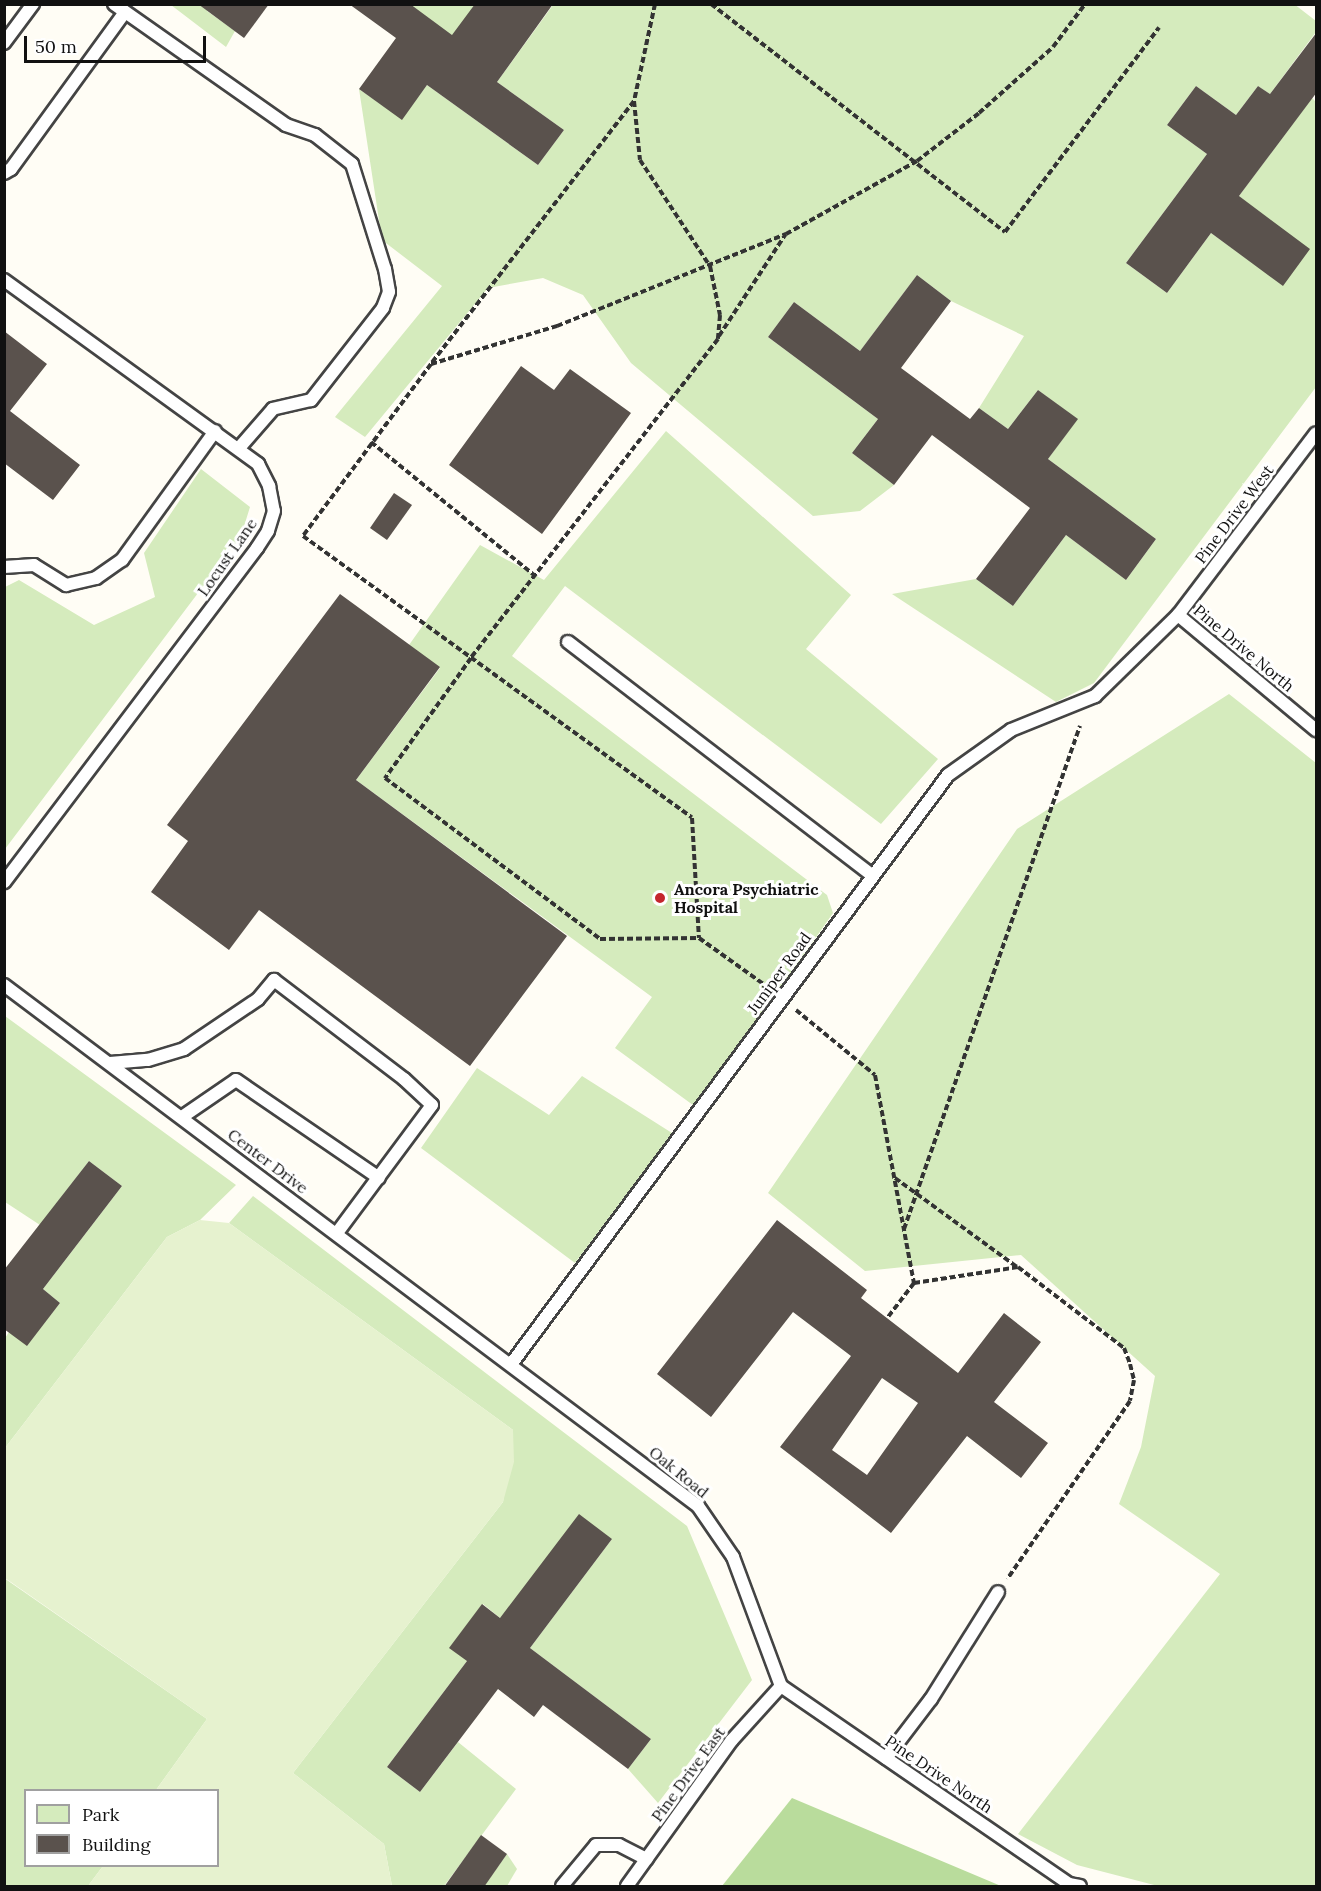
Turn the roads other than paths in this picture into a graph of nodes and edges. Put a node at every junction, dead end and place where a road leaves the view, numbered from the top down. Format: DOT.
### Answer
graph roads {
  1 [pos="33,4"];
  2 [pos="120,8"];
  3 [pos="4,43"];
  4 [pos="4,173"];
  5 [pos="4,280"];
  6 [pos="215,431"];
  7 [pos="1317,433"];
  8 [pos="239,448"];
  9 [pos="4,567"];
  10 [pos="1178,615"];
  11 [pos="568,642"];
  12 [pos="1317,730"];
  13 [pos="872,875"];
  14 [pos="4,882"];
  15 [pos="4,985"];
  16 [pos="110,1063"];
  17 [pos="182,1118"];
  18 [pos="379,1178"];
  19 [pos="337,1233"];
  20 [pos="512,1363"];
  21 [pos="998,1592"];
  22 [pos="781,1686"];
  23 [pos="886,1758"];
  24 [pos="647,1859"];
  25 [pos="562,1887"];
  26 [pos="627,1887"];
  27 [pos="1080,1887"];
  1 -- 3 [label="lane"];
  2 -- 4 [label="lane"];
  2 -- 8 [label="lane"];
  5 -- 6 [label="lane, Locust Lane"];
  6 -- 8 [label="lane, Locust Lane"];
  6 -- 9 [label="lane"];
  7 -- 10 [label="lane, Pine Drive West"];
  8 -- 14 [label="lane, Locust Lane"];
  10 -- 12 [label="lane, Pine Drive North"];
  10 -- 13 [label="lane, Juniper Road"];
  11 -- 13 [label="lane"];
  13 -- 20 [label="lane, Juniper Road"];
  15 -- 16 [label="lane, Center Drive"];
  16 -- 17 [label="lane, Center Drive"];
  16 -- 18 [label="lane"];
  17 -- 18 [label="lane"];
  17 -- 19 [label="lane, Center Drive"];
  18 -- 19 [label="lane"];
  19 -- 20 [label="lane, Center Drive"];
  20 -- 22 [label="lane, Oak Road"];
  21 -- 23 [label="lane"];
  22 -- 23 [label="lane, Pine Drive North"];
  22 -- 24 [label="lane, Pine Drive East"];
  23 -- 27 [label="lane, Pine Drive North"];
  24 -- 25 [label="lane"];
  24 -- 26 [label="lane, Pine Drive East"];
}
